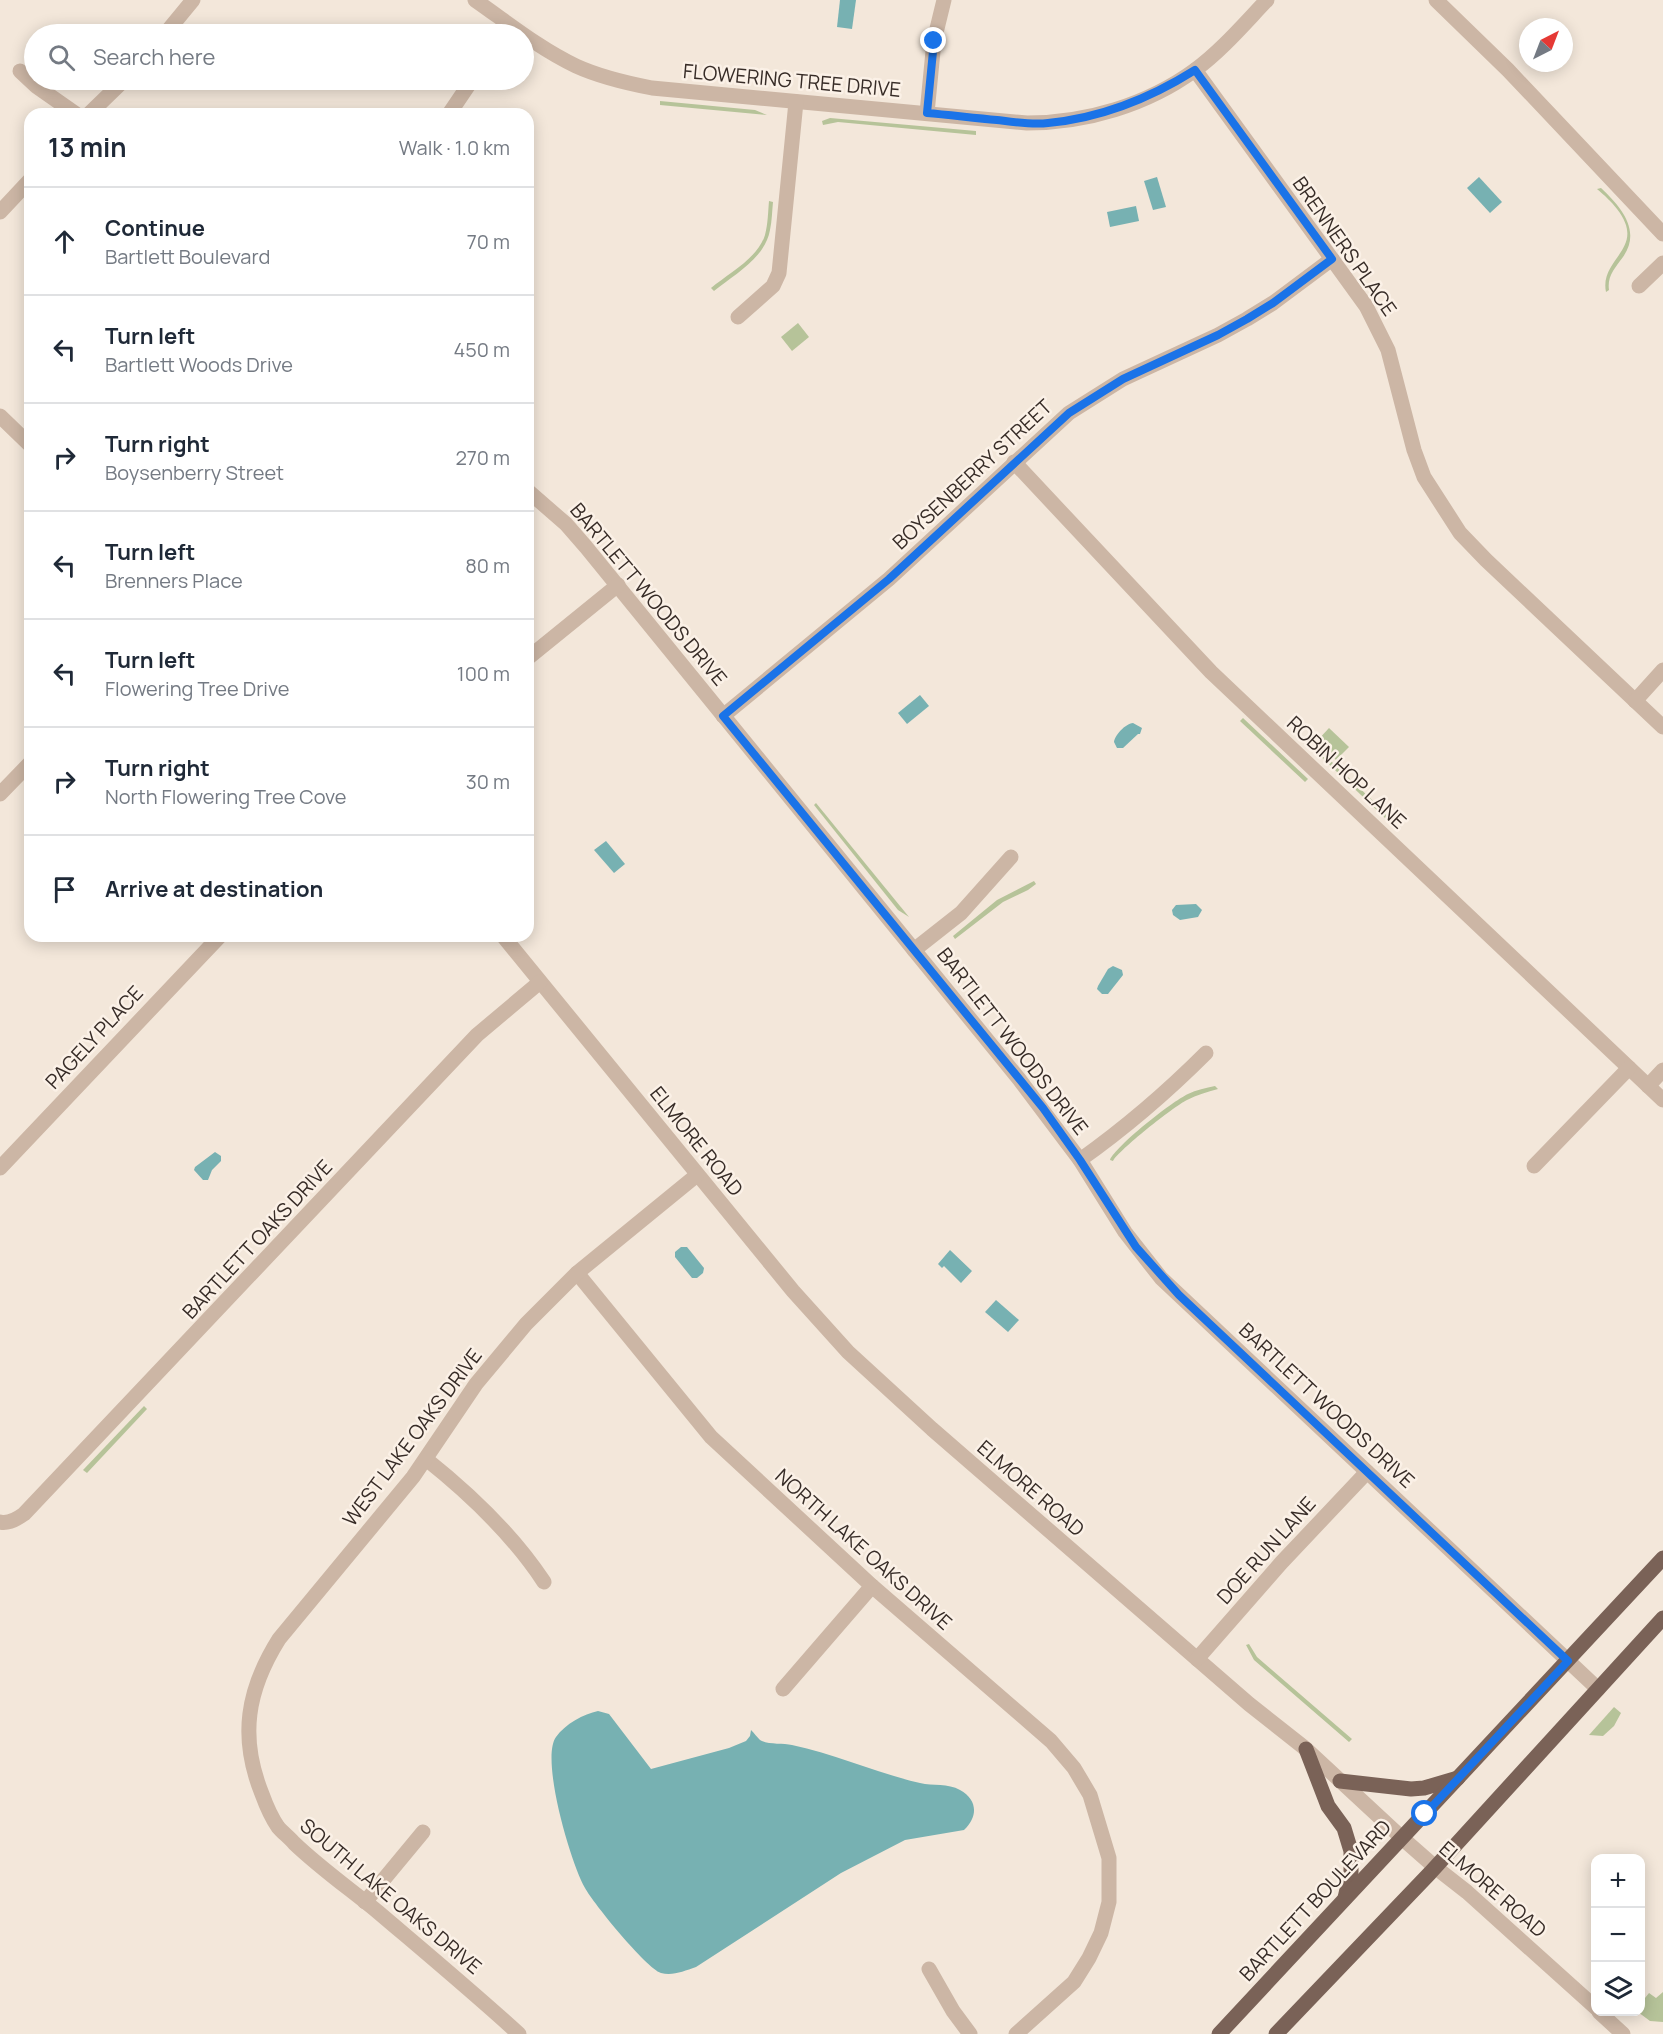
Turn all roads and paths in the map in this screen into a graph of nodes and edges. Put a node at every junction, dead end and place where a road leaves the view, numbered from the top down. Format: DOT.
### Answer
graph roads {
  1 [pos="193,0"];
  2 [pos="475,0"];
  3 [pos="944,0"];
  4 [pos="1267,0"];
  5 [pos="1436,0"];
  6 [pos="173,24"];
  7 [pos="501,24"];
  8 [pos="534,43"];
  9 [pos="1195,70"];
  10 [pos="20,71"];
  11 [pos="24,75"];
  12 [pos="42,90"];
  13 [pos="114,90"];
  14 [pos="465,90"];
  15 [pos="796,102"];
  16 [pos="67,108"];
  17 [pos="95,108"];
  18 [pos="453,108"];
  19 [pos="927,113"];
  20 [pos="24,186"];
  21 [pos="0,212"];
  22 [pos="1663,234"];
  23 [pos="1332,259"];
  24 [pos="1663,263"];
  25 [pos="1639,286"];
  26 [pos="738,317"];
  27 [pos="1,419"];
  28 [pos="24,440"];
  29 [pos="1014,462"];
  30 [pos="534,496"];
  31 [pos="618,585"];
  32 [pos="534,653"];
  33 [pos="1663,670"];
  34 [pos="1635,700"];
  35 [pos="723,716"];
  36 [pos="1663,727"];
  37 [pos="24,769"];
  38 [pos="0,794"];
  39 [pos="1011,856"];
  40 [pos="214,942"];
  41 [pos="508,942"];
  42 [pos="914,950"];
  43 [pos="540,982"];
  44 [pos="1206,1053"];
  45 [pos="1629,1068"];
  46 [pos="1663,1070"];
  47 [pos="1648,1086"];
  48 [pos="1663,1100"];
  49 [pos="1080,1160"];
  50 [pos="1534,1166"];
  51 [pos="0,1168"];
  52 [pos="697,1175"];
  53 [pos="577,1273"];
  54 [pos="426,1459"];
  55 [pos="1367,1472"];
  56 [pos="2,1522"];
  57 [pos="1663,1558"];
  58 [pos="544,1582"];
  59 [pos="872,1586"];
  60 [pos="1663,1618"];
  61 [pos="1197,1659"];
  62 [pos="1568,1661"];
  63 [pos="783,1689"];
  64 [pos="1598,1689"];
  65 [pos="1306,1749"];
  66 [pos="255,1776"];
  67 [pos="1458,1778"];
  68 [pos="1340,1781"];
  69 [pos="423,1832"];
  70 [pos="1402,1838"];
  71 [pos="1435,1867"];
  72 [pos="1344,1901"];
  73 [pos="365,1902"];
  74 [pos="930,1969"];
  75 [pos="1591,2004"];
  76 [pos="1603,2016"];
  77 [pos="519,2034"];
  78 [pos="970,2034"];
  79 [pos="1016,2034"];
  80 [pos="1219,2034"];
  81 [pos="1276,2034"];
  82 [pos="1623,2034"];
  1 -- 6 [label="street"];
  2 -- 7 [label="street, FLOWERING TREE DRIVE"];
  3 -- 19 [label="street"];
  4 -- 9 [label="street, FLOWERING TREE DRIVE"];
  5 -- 22 [label="street"];
  8 -- 15 [label="street, FLOWERING TREE DRIVE"];
  9 -- 19 [label="street, FLOWERING TREE DRIVE"];
  9 -- 23 [label="street, BRENNERS PLACE"];
  10 -- 11 [label="street"];
  12 -- 16 [label="street"];
  13 -- 17 [label="street"];
  14 -- 18 [label="street"];
  15 -- 19 [label="street, FLOWERING TREE DRIVE"];
  15 -- 26 [label="street"];
  20 -- 21 [label="street"];
  23 -- 29 [label="street, BOYSENBERRY STREET"];
  23 -- 34 [label="street, BRENNERS PLACE"];
  24 -- 25 [label="street"];
  27 -- 28 [label="street"];
  29 -- 35 [label="street, BOYSENBERRY STREET"];
  29 -- 45 [label="street, ROBIN HOP LANE"];
  30 -- 31 [label="street, BARTLETT WOODS DRIVE"];
  31 -- 32 [label="street"];
  31 -- 35 [label="street, BARTLETT WOODS DRIVE"];
  33 -- 34 [label="street"];
  34 -- 36 [label="street, BRENNERS PLACE"];
  35 -- 42 [label="street, BARTLETT WOODS DRIVE"];
  37 -- 38 [label="street"];
  39 -- 42 [label="street"];
  40 -- 51 [label="street, PAGELY PLACE"];
  41 -- 43 [label="street, ELMORE ROAD"];
  42 -- 49 [label="street, BARTLETT WOODS DRIVE"];
  43 -- 52 [label="street, ELMORE ROAD"];
  43 -- 56 [label="street, BARTLETT OAKS DRIVE"];
  44 -- 49 [label="street"];
  45 -- 47 [label="street, ROBIN HOP LANE"];
  45 -- 50 [label="street"];
  46 -- 47 [label="street"];
  47 -- 48 [label="street, ROBIN HOP LANE"];
  49 -- 55 [label="street, BARTLETT WOODS DRIVE"];
  52 -- 53 [label="street, WEST LAKE OAKS DRIVE"];
  52 -- 61 [label="street, ELMORE ROAD"];
  53 -- 54 [label="street, WEST LAKE OAKS DRIVE"];
  53 -- 59 [label="street, NORTH LAKE OAKS DRIVE"];
  54 -- 58 [label="street"];
  54 -- 66 [label="street, WEST LAKE OAKS DRIVE"];
  55 -- 61 [label="street, DOE RUN LANE"];
  55 -- 62 [label="street, BARTLETT WOODS DRIVE"];
  57 -- 62 [label="main road, BARTLETT BOULEVARD"];
  59 -- 63 [label="street"];
  59 -- 79 [label="street, NORTH LAKE OAKS DRIVE"];
  60 -- 64 [label="main road"];
  61 -- 65 [label="street, ELMORE ROAD"];
  62 -- 64 [label="street, BARTLETT WOODS DRIVE"];
  62 -- 67 [label="main road, BARTLETT BOULEVARD"];
  64 -- 71 [label="main road"];
  65 -- 68 [label="street, ELMORE ROAD"];
  65 -- 72 [label="main road"];
  66 -- 73 [label="street, SOUTH LAKE OAKS DRIVE"];
  67 -- 68 [label="main road"];
  67 -- 70 [label="main road, BARTLETT BOULEVARD"];
  68 -- 70 [label="street, ELMORE ROAD"];
  69 -- 73 [label="street"];
  70 -- 71 [label="street, ELMORE ROAD"];
  70 -- 72 [label="main road, BARTLETT BOULEVARD"];
  71 -- 75 [label="street, ELMORE ROAD"];
  71 -- 81 [label="main road"];
  72 -- 80 [label="main road, BARTLETT BOULEVARD"];
  73 -- 77 [label="street, SOUTH LAKE OAKS DRIVE"];
  74 -- 78 [label="street"];
  76 -- 82 [label="street"];
}
